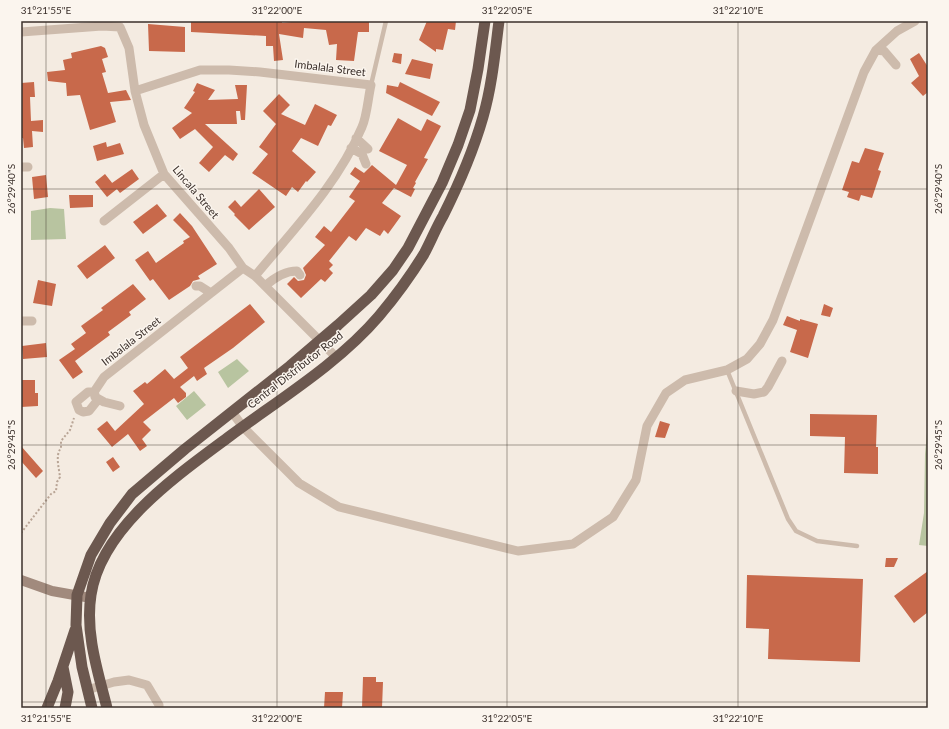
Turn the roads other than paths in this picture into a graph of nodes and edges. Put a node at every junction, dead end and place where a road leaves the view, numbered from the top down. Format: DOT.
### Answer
graph roads {
  1 [pos="386,21"];
  2 [pos="485,21"];
  3 [pos="499,21"];
  4 [pos="915,21"];
  5 [pos="121,24"];
  6 [pos="21,32"];
  7 [pos="876,50"];
  8 [pos="896,65"];
  9 [pos="370,85"];
  10 [pos="135,91"];
  11 [pos="356,138"];
  12 [pos="351,148"];
  13 [pos="368,149"];
  14 [pos="366,164"];
  15 [pos="164,174"];
  16 [pos="104,221"];
  17 [pos="243,268"];
  18 [pos="300,275"];
  19 [pos="255,276"];
  20 [pos="196,286"];
  21 [pos="265,286"];
  22 [pos="211,294"];
  23 [pos="21,321"];
  24 [pos="32,321"];
  25 [pos="320,341"];
  26 [pos="336,357"];
  27 [pos="782,361"];
  28 [pos="727,370"];
  29 [pos="736,391"];
  30 [pos="95,395"];
  31 [pos="120,406"];
  32 [pos="232,412"];
  33 [pos="243,427"];
  34 [pos="857,546"];
  35 [pos="21,580"];
  36 [pos="77,595"];
  37 [pos="91,598"];
  38 [pos="76,625"];
  39 [pos="63,667"];
  40 [pos="102,686"];
  41 [pos="87,690"];
  42 [pos="47,708"];
  43 [pos="65,708"];
  44 [pos="92,708"];
  45 [pos="107,708"];
  46 [pos="159,708"];
  1 -- 9 [label="lane"];
  2 -- 25 [label="highway, Central Distributor Road"];
  3 -- 26 [label="highway, Central Distributor Road"];
  4 -- 7 [label="street"];
  5 -- 6 [label="street, Lincala Street"];
  5 -- 10 [label="street, Lincala Street"];
  7 -- 8 [label="street"];
  7 -- 28 [label="street"];
  9 -- 10 [label="street, Imbalala Street"];
  9 -- 11 [label="street, Imbalala Street"];
  10 -- 15 [label="street, Lincala Street"];
  11 -- 12 [label="street, Imbalala Street"];
  11 -- 13 [label="street"];
  12 -- 14 [label="street"];
  12 -- 19 [label="street, Imbalala Street"];
  15 -- 16 [label="street"];
  15 -- 17 [label="street, Lincala Street"];
  17 -- 19 [label="street, Lincala Street"];
  17 -- 22 [label="street, Imbalala Street"];
  18 -- 21 [label="street"];
  19 -- 21 [label="street, Lincala Street"];
  20 -- 22 [label="street"];
  21 -- 25 [label="street, Lincala Street"];
  22 -- 30 [label="street, Imbalala Street"];
  23 -- 24 [label="street"];
  25 -- 26 [label="street, Lincala Street"];
  25 -- 32 [label="highway, Central Distributor Road"];
  26 -- 33 [label="highway, Central Distributor Road"];
  27 -- 29 [label="street"];
  28 -- 29 [label="lane"];
  28 -- 33 [label="street"];
  29 -- 34 [label="lane"];
  30 -- 30 [label="street"];
  30 -- 31 [label="street"];
  32 -- 33 [label="street"];
  32 -- 36 [label="highway, Central Distributor Road"];
  33 -- 37 [label="highway, Central Distributor Road"];
  35 -- 36 [label="main road"];
  36 -- 37 [label="main road"];
  36 -- 38 [label="highway, Central Distributor Road"];
  37 -- 40 [label="highway, Central Distributor Road"];
  38 -- 39 [label="highway"];
  38 -- 41 [label="highway, Central Distributor Road"];
  39 -- 42 [label="highway"];
  39 -- 43 [label="highway"];
  40 -- 41 [label="street"];
  40 -- 45 [label="highway, Central Distributor Road"];
  40 -- 46 [label="street"];
  41 -- 44 [label="highway, Central Distributor Road"];
}
